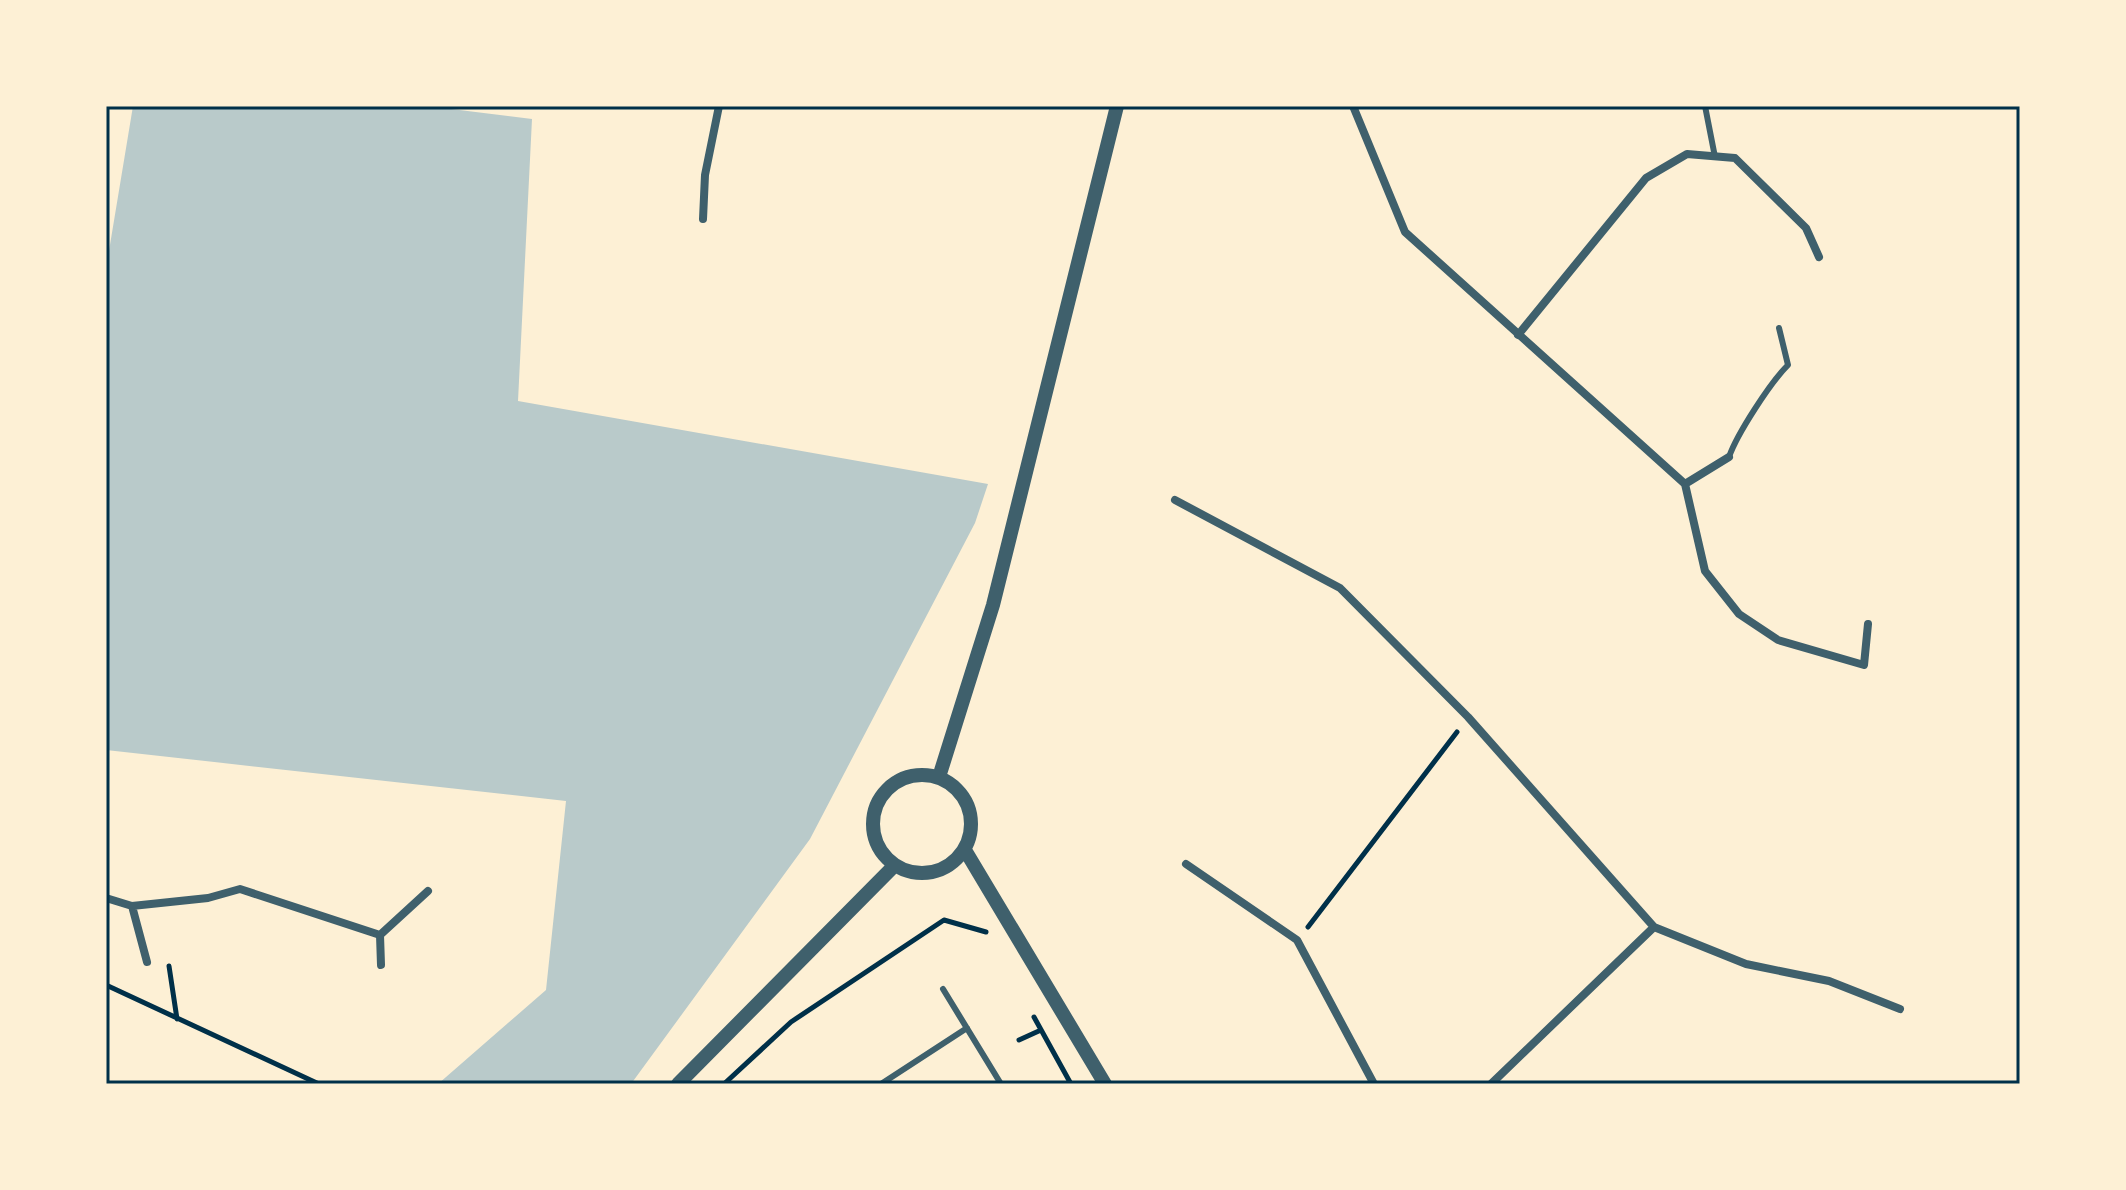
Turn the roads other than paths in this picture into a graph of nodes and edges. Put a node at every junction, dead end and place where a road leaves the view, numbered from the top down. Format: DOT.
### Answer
graph roads {
  1 [pos="719,106"];
  2 [pos="1117,106"];
  3 [pos="1353,106"];
  4 [pos="1705,106"];
  5 [pos="1715,157"];
  6 [pos="703,219"];
  7 [pos="1819,257"];
  8 [pos="1779,328"];
  9 [pos="1518,335"];
  10 [pos="1729,457"];
  11 [pos="1685,484"];
  12 [pos="1175,500"];
  13 [pos="1868,624"];
  14 [pos="939,777"];
  15 [pos="965,850"];
  16 [pos="1186,864"];
  17 [pos="894,866"];
  18 [pos="428,891"];
  19 [pos="106,898"];
  20 [pos="132,906"];
  21 [pos="1654,927"];
  22 [pos="380,935"];
  23 [pos="147,962"];
  24 [pos="381,965"];
  25 [pos="943,989"];
  26 [pos="1900,1009"];
  27 [pos="967,1028"];
  28 [pos="678,1084"];
  29 [pos="881,1084"];
  30 [pos="1001,1084"];
  31 [pos="1105,1084"];
  32 [pos="1374,1084"];
  33 [pos="1491,1084"];
  1 -- 6 [label="street"];
  2 -- 14 [label="street"];
  3 -- 9 [label="street"];
  4 -- 5 [label="lane"];
  5 -- 7 [label="street"];
  5 -- 9 [label="street"];
  8 -- 10 [label="lane"];
  9 -- 11 [label="street"];
  10 -- 11 [label="street"];
  11 -- 13 [label="street"];
  12 -- 21 [label="street"];
  14 -- 15 [label="street"];
  14 -- 17 [label="street"];
  15 -- 17 [label="street"];
  15 -- 31 [label="street"];
  16 -- 32 [label="street"];
  17 -- 28 [label="street"];
  18 -- 22 [label="street"];
  19 -- 20 [label="street"];
  20 -- 22 [label="street"];
  20 -- 23 [label="street"];
  21 -- 26 [label="street"];
  21 -- 33 [label="street"];
  22 -- 24 [label="street"];
  25 -- 27 [label="lane"];
  27 -- 29 [label="lane"];
  27 -- 30 [label="lane"];
}
